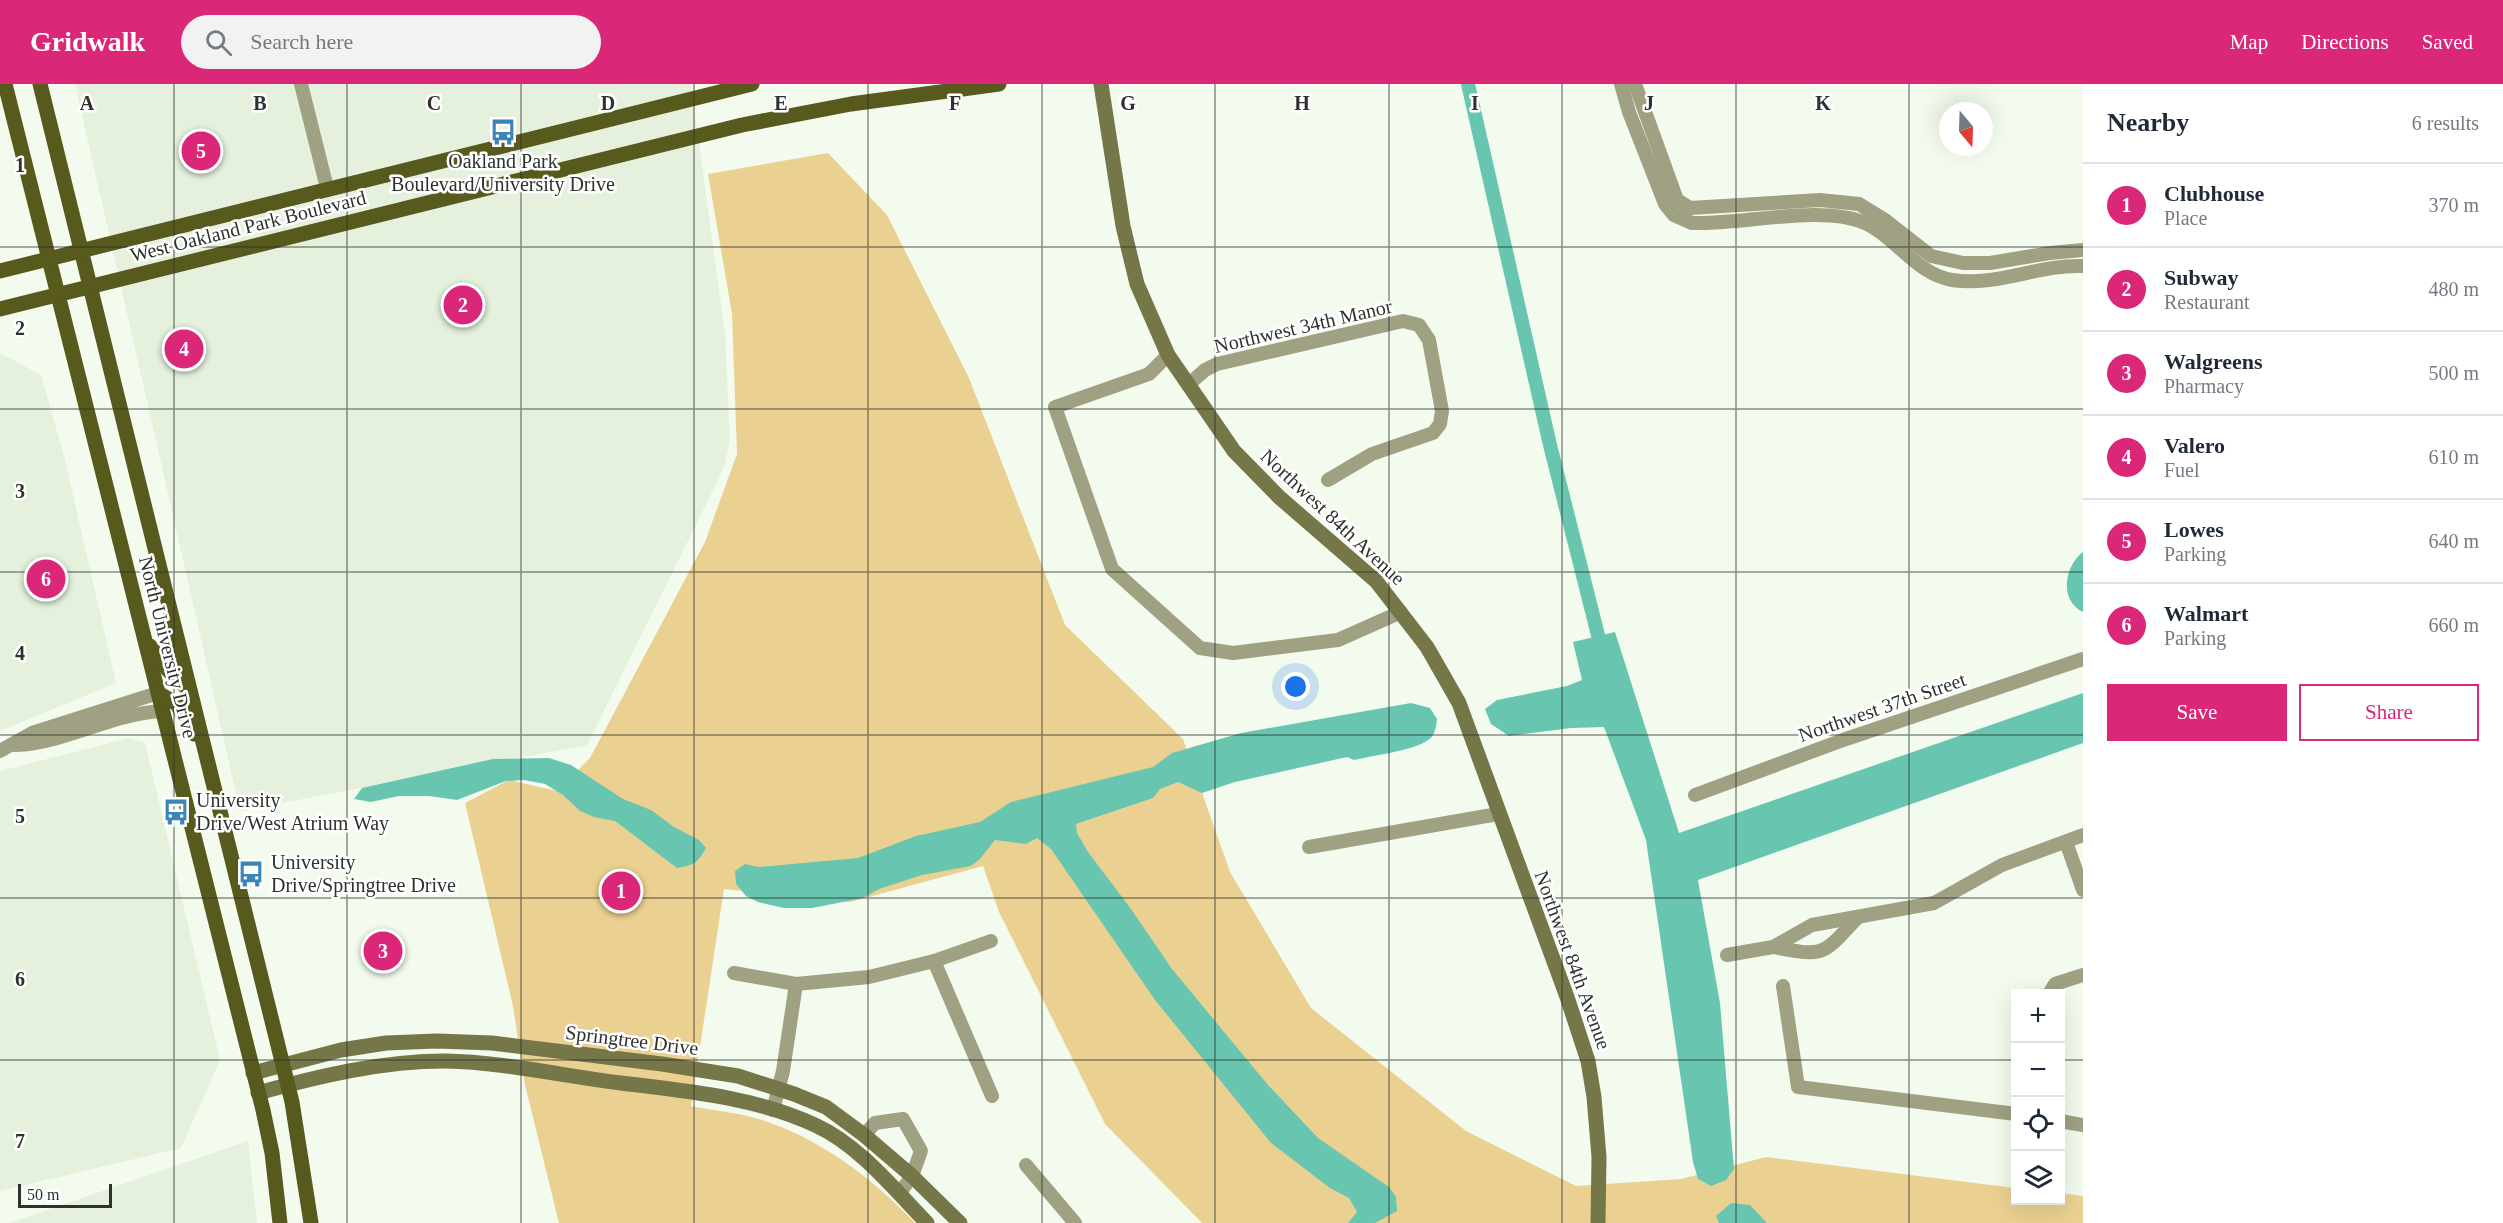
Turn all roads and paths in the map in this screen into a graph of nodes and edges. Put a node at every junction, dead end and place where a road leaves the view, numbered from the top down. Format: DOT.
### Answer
graph roads {
  1 [pos="5,84"];
  2 [pos="40,84"];
  3 [pos="301,84"];
  4 [pos="752,84"];
  5 [pos="999,84"];
  6 [pos="1101,84"];
  7 [pos="1621,84"];
  8 [pos="1635,84"];
  9 [pos="327,188"];
  10 [pos="1713,208"];
  11 [pos="1692,223"];
  12 [pos="2083,250"];
  13 [pos="83,251"];
  14 [pos="50,259"];
  15 [pos="2083,266"];
  16 [pos="0,271"];
  17 [pos="92,287"];
  18 [pos="59,294"];
  19 [pos="0,309"];
  20 [pos="1168,355"];
  21 [pos="1188,385"];
  22 [pos="1328,480"];
  23 [pos="1401,612"];
  24 [pos="144,638"];
  25 [pos="2083,659"];
  26 [pos="190,692"];
  27 [pos="158,693"];
  28 [pos="163,711"];
  29 [pos="14,745"];
  30 [pos="0,751"];
  31 [pos="208,764"];
  32 [pos="1695,795"];
  33 [pos="1497,813"];
  34 [pos="2083,835"];
  35 [pos="2066,842"];
  36 [pos="1309,847"];
  37 [pos="2083,890"];
  38 [pos="1858,917"];
  39 [pos="991,942"];
  40 [pos="1773,947"];
  41 [pos="1726,955"];
  42 [pos="934,961"];
  43 [pos="734,973"];
  44 [pos="2083,975"];
  45 [pos="796,984"];
  46 [pos="1783,986"];
  47 [pos="2052,989"];
  48 [pos="282,1065"];
  49 [pos="254,1073"];
  50 [pos="287,1085"];
  51 [pos="778,1089"];
  52 [pos="258,1093"];
  53 [pos="992,1096"];
  54 [pos="773,1110"];
  55 [pos="2011,1113"];
  56 [pos="2065,1122"];
  57 [pos="2083,1125"];
  58 [pos="864,1135"];
  59 [pos="1026,1165"];
  60 [pos="912,1176"];
  61 [pos="899,1194"];
  62 [pos="280,1223"];
  63 [pos="311,1223"];
  64 [pos="927,1223"];
  65 [pos="960,1223"];
  66 [pos="1075,1223"];
  67 [pos="1598,1223"];
  1 -- 14 [label="main road, North University Drive"];
  2 -- 13 [label="main road, North University Drive"];
  3 -- 9 [label="street"];
  4 -- 9 [label="main road, West Oakland Park Boulevard"];
  5 -- 17 [label="main road, West Oakland Park Boulevard"];
  6 -- 20 [label="street, Northwest 84th Avenue"];
  7 -- 11 [label="street"];
  8 -- 10 [label="street"];
  9 -- 13 [label="main road, West Oakland Park Boulevard"];
  10 -- 11 [label="street"];
  10 -- 12 [label="street"];
  11 -- 15 [label="street"];
  13 -- 14 [label="main road, West Oakland Park Boulevard"];
  13 -- 17 [label="main road, North University Drive"];
  14 -- 16 [label="main road, West Oakland Park Boulevard"];
  14 -- 18 [label="main road, North University Drive"];
  17 -- 18 [label="main road, West Oakland Park Boulevard"];
  17 -- 26 [label="main road, North University Drive"];
  18 -- 19 [label="main road, West Oakland Park Boulevard"];
  18 -- 24 [label="main road, North University Drive"];
  20 -- 21 [label="street, Northwest 84th Avenue"];
  20 -- 23 [label="street"];
  21 -- 22 [label="street, Northwest 34th Manor"];
  21 -- 23 [label="street, Northwest 84th Avenue"];
  23 -- 33 [label="street, Northwest 84th Avenue"];
  24 -- 26 [label="main road"];
  24 -- 27 [label="main road, North University Drive"];
  25 -- 32 [label="street, Northwest 37th Street"];
  26 -- 31 [label="main road, North University Drive"];
  27 -- 28 [label="main road, North University Drive"];
  27 -- 29 [label="street"];
  27 -- 31 [label="main road"];
  28 -- 29 [label="street"];
  28 -- 49 [label="main road, North University Drive"];
  29 -- 30 [label="street"];
  31 -- 48 [label="main road, North University Drive"];
  33 -- 36 [label="street"];
  33 -- 67 [label="street, Northwest 84th Avenue"];
  34 -- 35 [label="street"];
  35 -- 37 [label="street"];
  35 -- 38 [label="street"];
  38 -- 40 [label="street"];
  38 -- 40 [label="street"];
  39 -- 42 [label="street"];
  40 -- 41 [label="street"];
  42 -- 45 [label="street"];
  42 -- 53 [label="street"];
  43 -- 45 [label="street"];
  44 -- 47 [label="street"];
  45 -- 51 [label="street"];
  46 -- 55 [label="street"];
  48 -- 49 [label="street, Springtree Drive"];
  48 -- 50 [label="main road, North University Drive"];
  48 -- 51 [label="street, Springtree Drive"];
  49 -- 52 [label="main road, North University Drive"];
  50 -- 52 [label="street"];
  50 -- 54 [label="street"];
  50 -- 63 [label="main road, North University Drive"];
  51 -- 54 [label="street"];
  51 -- 58 [label="street, Springtree Drive"];
  52 -- 62 [label="main road, North University Drive"];
  54 -- 61 [label="street"];
  56 -- 57 [label="street"];
  58 -- 60 [label="street, Springtree Drive"];
  58 -- 60 [label="street"];
  59 -- 66 [label="street"];
  60 -- 61 [label="street"];
  60 -- 65 [label="street, Springtree Drive"];
  61 -- 64 [label="street"];
}
